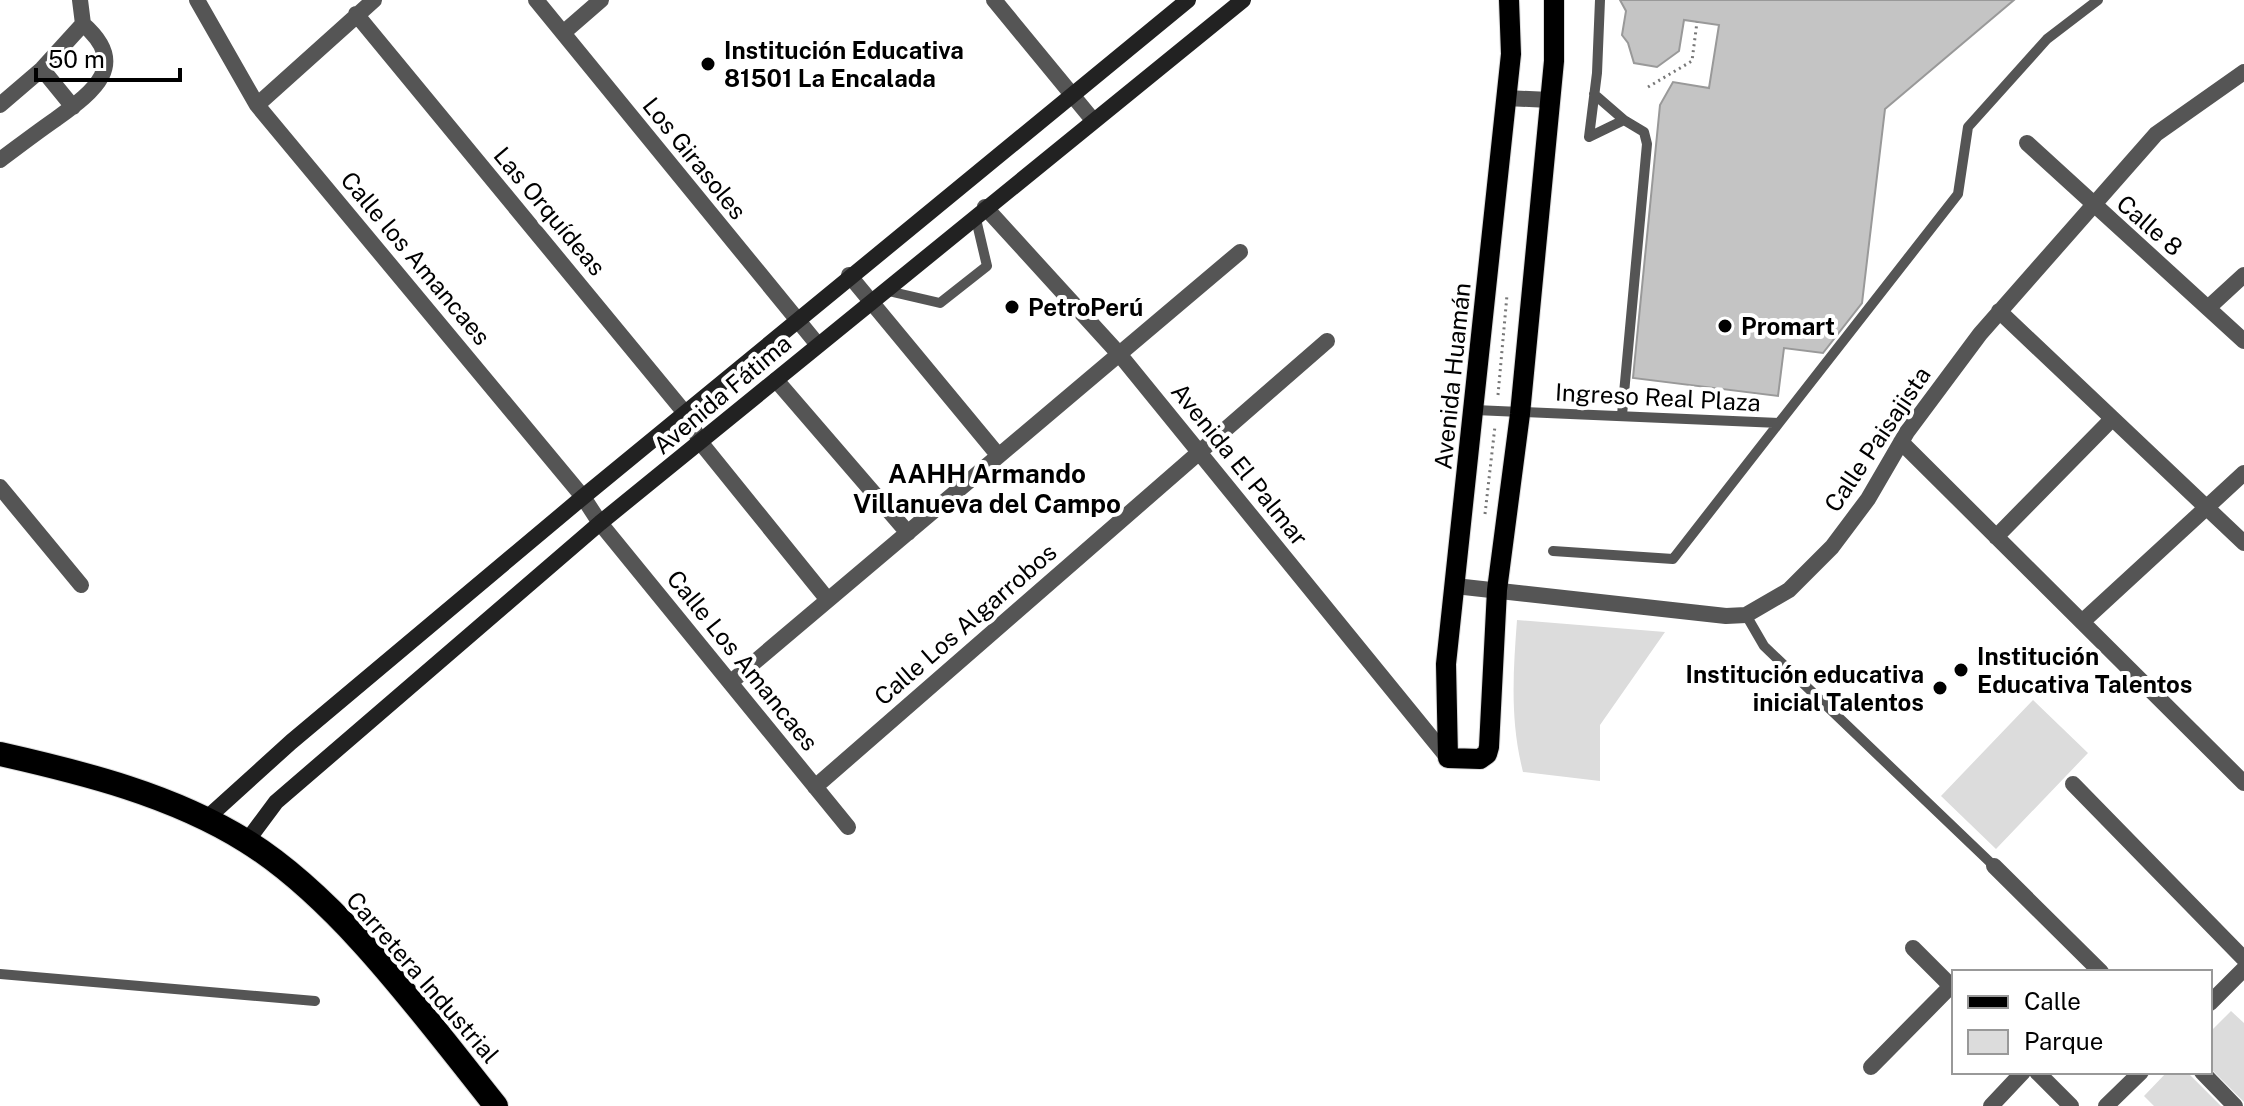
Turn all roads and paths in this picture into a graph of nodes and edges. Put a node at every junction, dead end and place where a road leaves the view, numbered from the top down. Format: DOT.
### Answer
graph roads {
  1 [pos="80,0"];
  2 [pos="197,0"];
  3 [pos="374,0"];
  4 [pos="536,0"];
  5 [pos="601,0"];
  6 [pos="994,0"];
  7 [pos="1188,0"];
  8 [pos="1243,0"];
  9 [pos="1509,0"];
  10 [pos="1554,0"];
  11 [pos="1600,0"];
  12 [pos="2098,0"];
  13 [pos="356,14"];
  14 [pos="1697,22"];
  15 [pos="83,24"];
  16 [pos="563,33"];
  17 [pos="42,69"];
  18 [pos="2244,72"];
  19 [pos="1648,87"];
  20 [pos="1594,94"];
  21 [pos="1070,96"];
  22 [pos="1506,98"];
  23 [pos="1550,100"];
  24 [pos="0,105"];
  25 [pos="257,105"];
  26 [pos="73,107"];
  27 [pos="1092,119"];
  28 [pos="1624,120"];
  29 [pos="2027,143"];
  30 [pos="0,160"];
  31 [pos="2092,206"];
  32 [pos="980,211"];
  33 [pos="1240,252"];
  34 [pos="849,275"];
  35 [pos="2244,275"];
  36 [pos="878,295"];
  37 [pos="2208,308"];
  38 [pos="1999,311"];
  39 [pos="797,322"];
  40 [pos="1327,341"];
  41 [pos="2244,341"];
  42 [pos="818,345"];
  43 [pos="1120,355"];
  44 [pos="776,380"];
  45 [pos="1475,410"];
  46 [pos="685,413"];
  47 [pos="1520,414"];
  48 [pos="1622,415"];
  49 [pos="2112,419"];
  50 [pos="1779,423"];
  51 [pos="1901,442"];
  52 [pos="701,443"];
  53 [pos="1199,452"];
  54 [pos="998,455"];
  55 [pos="2244,473"];
  56 [pos="0,487"];
  57 [pos="583,497"];
  58 [pos="2204,508"];
  59 [pos="600,523"];
  60 [pos="908,533"];
  61 [pos="1996,537"];
  62 [pos="2244,543"];
  63 [pos="1553,551"];
  64 [pos="81,585"];
  65 [pos="1455,586"];
  66 [pos="1497,590"];
  67 [pos="828,600"];
  68 [pos="1746,615"];
  69 [pos="2082,622"];
  70 [pos="731,682"];
  71 [pos="0,754"];
  72 [pos="1448,758"];
  73 [pos="2244,783"];
  74 [pos="2073,784"];
  75 [pos="815,787"];
  76 [pos="206,819"];
  77 [pos="848,827"];
  78 [pos="247,841"];
  79 [pos="1994,866"];
  80 [pos="1913,948"];
  81 [pos="2244,959"];
  82 [pos="2244,969"];
  83 [pos="2099,970"];
  84 [pos="0,974"];
  85 [pos="1952,987"];
  86 [pos="1952,989"];
  87 [pos="315,1001"];
  88 [pos="2212,1001"];
  89 [pos="1871,1067"];
  90 [pos="2021,1074"];
  91 [pos="2039,1074"];
  92 [pos="2139,1074"];
  93 [pos="2204,1074"];
  94 [pos="496,1106"];
  95 [pos="1991,1106"];
  96 [pos="2071,1106"];
  97 [pos="2106,1106"];
  98 [pos="2235,1106"];
  1 -- 15 [label="street"];
  2 -- 25 [label="street, Calle los Amancaes"];
  3 -- 13 [label="street"];
  4 -- 16 [label="street, Los Girasoles"];
  5 -- 16 [label="street"];
  6 -- 21 [label="street"];
  7 -- 21 [label="main road, Avenida Fátima"];
  8 -- 27 [label="main road, Avenida Fátima"];
  9 -- 22 [label="main road, Avenida Huamán"];
  10 -- 23 [label="main road"];
  11 -- 20 [label="lane"];
  12 -- 50 [label="lane, Ingreso Real Plaza"];
  13 -- 25 [label="street"];
  13 -- 46 [label="street, Las Orquídeas"];
  14 -- 19 [label="path"];
  15 -- 17 [label="street"];
  15 -- 26 [label="street"];
  16 -- 39 [label="street, Los Girasoles"];
  17 -- 24 [label="street"];
  17 -- 26 [label="street"];
  18 -- 31 [label="street, Calle Paisajista"];
  20 -- 28 [label="lane"];
  20 -- 28 [label="lane"];
  21 -- 27 [label="street"];
  21 -- 34 [label="main road, Avenida Fátima"];
  22 -- 23 [label="street"];
  22 -- 45 [label="main road, Avenida Huamán"];
  23 -- 47 [label="main road"];
  25 -- 57 [label="street, Calle los Amancaes"];
  26 -- 30 [label="street"];
  27 -- 32 [label="main road, Avenida Fátima"];
  28 -- 48 [label="lane"];
  29 -- 31 [label="street, Calle 8"];
  31 -- 37 [label="street, Calle 8"];
  31 -- 38 [label="street, Calle Paisajista"];
  32 -- 36 [label="main road, Avenida Fátima"];
  32 -- 36 [label="lane"];
  32 -- 43 [label="street, Avenida El Palmar"];
  33 -- 43 [label="street"];
  34 -- 36 [label="street"];
  34 -- 39 [label="main road, Avenida Fátima"];
  35 -- 37 [label="street"];
  36 -- 42 [label="main road, Avenida Fátima"];
  36 -- 54 [label="street"];
  37 -- 41 [label="street, Calle 8"];
  38 -- 49 [label="street"];
  38 -- 51 [label="street, Calle Paisajista"];
  39 -- 42 [label="street, Los Girasoles"];
  39 -- 46 [label="main road, Avenida Fátima"];
  40 -- 53 [label="street, Calle Los Algarrobos"];
  42 -- 44 [label="main road, Avenida Fátima"];
  43 -- 53 [label="street, Avenida El Palmar"];
  43 -- 54 [label="street"];
  44 -- 52 [label="main road, Avenida Fátima"];
  44 -- 60 [label="street"];
  45 -- 47 [label="lane, Ingreso Real Plaza"];
  45 -- 65 [label="main road, Avenida Huamán"];
  46 -- 52 [label="street, Las Orquídeas"];
  46 -- 57 [label="main road, Avenida Fátima"];
  47 -- 48 [label="lane, Ingreso Real Plaza"];
  47 -- 66 [label="main road"];
  48 -- 50 [label="lane, Ingreso Real Plaza"];
  49 -- 58 [label="street"];
  49 -- 61 [label="street"];
  50 -- 63 [label="lane"];
  51 -- 61 [label="street"];
  51 -- 68 [label="street, Calle Paisajista"];
  52 -- 59 [label="main road, Avenida Fátima"];
  52 -- 67 [label="street, Las Orquídeas"];
  53 -- 72 [label="street, Avenida El Palmar"];
  53 -- 75 [label="street, Calle Los Algarrobos"];
  54 -- 60 [label="street"];
  55 -- 58 [label="street"];
  56 -- 64 [label="street"];
  57 -- 59 [label="street, Calle los Amancaes"];
  57 -- 76 [label="main road, Avenida Fátima"];
  58 -- 62 [label="street"];
  58 -- 69 [label="street"];
  59 -- 70 [label="street, Calle Los Amancaes"];
  59 -- 78 [label="main road, Avenida Fátima"];
  60 -- 67 [label="street"];
  61 -- 69 [label="street"];
  65 -- 66 [label="street"];
  65 -- 72 [label="main road, Avenida Huamán"];
  66 -- 68 [label="street"];
  66 -- 72 [label="main road"];
  67 -- 70 [label="street"];
  68 -- 79 [label="lane"];
  69 -- 73 [label="street"];
  70 -- 75 [label="street, Calle Los Amancaes"];
  71 -- 76 [label="highway, Carretera Industrial"];
  74 -- 81 [label="street"];
  75 -- 77 [label="street, Calle Los Amancaes"];
  76 -- 78 [label="highway, Carretera Industrial"];
  78 -- 94 [label="highway, Carretera Industrial"];
  79 -- 83 [label="street"];
  80 -- 85 [label="street"];
  82 -- 88 [label="street"];
  84 -- 87 [label="lane"];
  86 -- 89 [label="street"];
  90 -- 95 [label="street"];
  91 -- 96 [label="street"];
  92 -- 97 [label="street"];
  93 -- 98 [label="street"];
}
